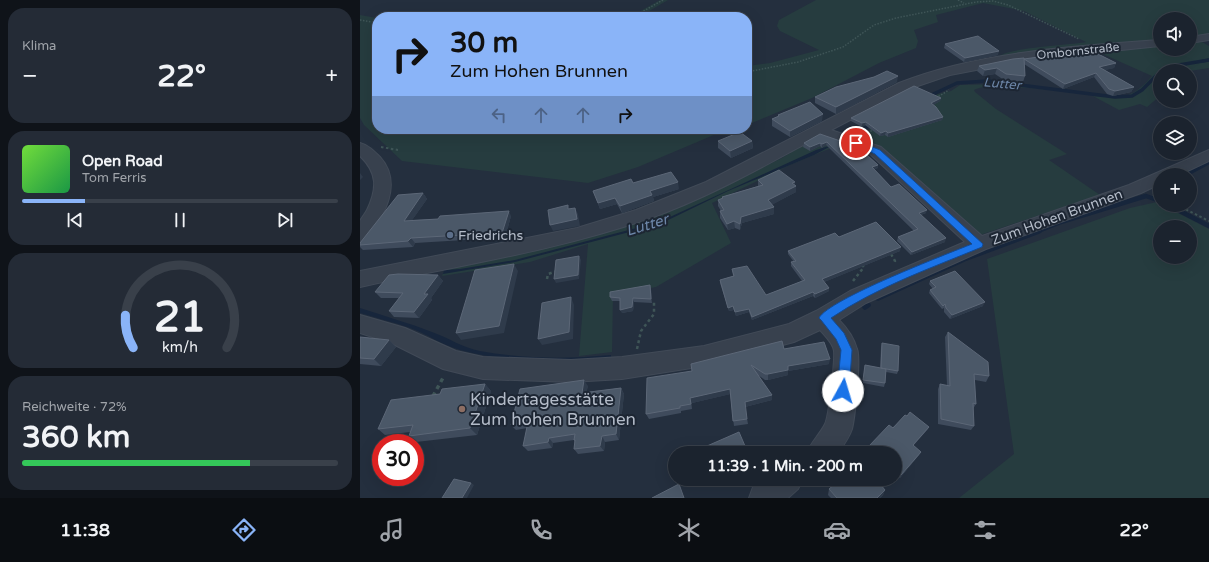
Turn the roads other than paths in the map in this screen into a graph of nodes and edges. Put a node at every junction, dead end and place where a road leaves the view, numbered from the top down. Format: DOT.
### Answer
graph roads {
  1 [pos="1209,37"];
  2 [pos="1197,39"];
  3 [pos="1083,41"];
  4 [pos="1153,43"];
  5 [pos="996,62"];
  6 [pos="820,131"];
  7 [pos="360,148"];
  8 [pos="1209,155"];
  9 [pos="1180,168"];
  10 [pos="1153,180"];
  11 [pos="360,236"];
  12 [pos="979,244"];
  13 [pos="360,279"];
  14 [pos="824,318"];
  15 [pos="360,324"];
  16 [pos="826,446"];
  17 [pos="779,486"];
  18 [pos="764,498"];
  1 -- 2 [label="street"];
  3 -- 5 [label="street"];
  4 -- 5 [label="street, Ombornstraße"];
  5 -- 6 [label="street, Ombornstraße"];
  6 -- 12 [label="street"];
  6 -- 13 [label="street, Ombornstraße"];
  7 -- 11 [label="street"];
  8 -- 9 [label="street"];
  10 -- 12 [label="street, Zum Hohen Brunnen"];
  12 -- 14 [label="street, Zum Hohen Brunnen"];
  14 -- 15 [label="street, Zum Hohen Brunnen"];
  14 -- 16 [label="street"];
  17 -- 18 [label="street"];
}
